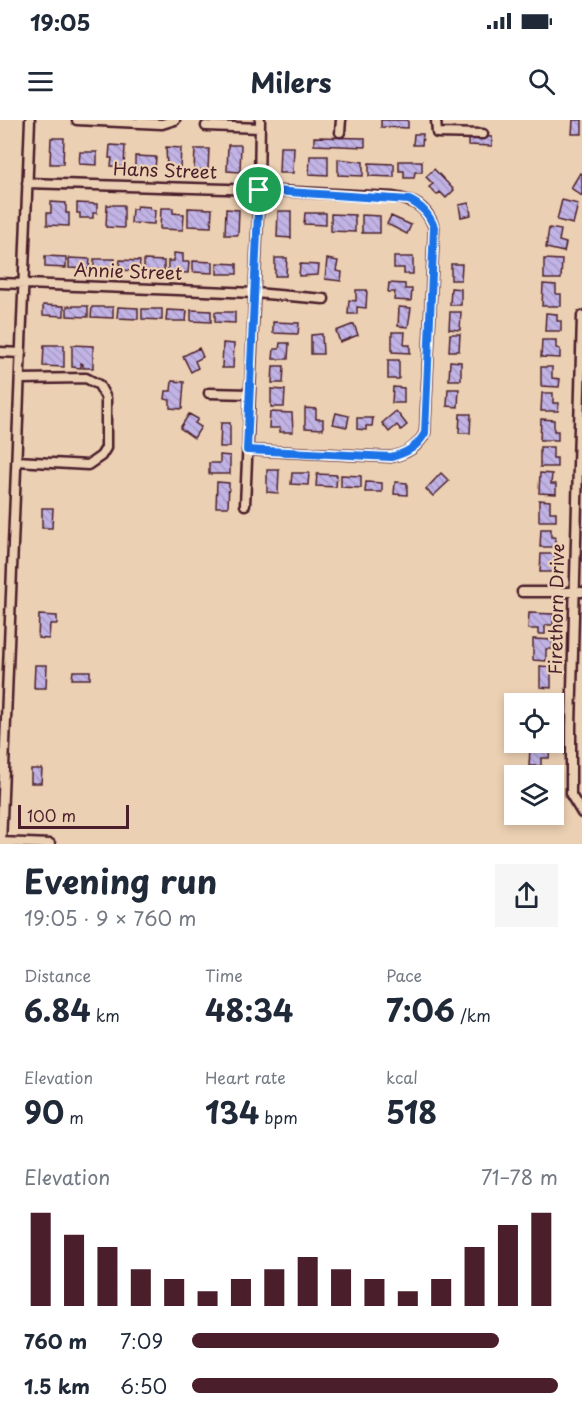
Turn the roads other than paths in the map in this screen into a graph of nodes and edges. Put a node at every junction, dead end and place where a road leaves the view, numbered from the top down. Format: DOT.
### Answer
graph roads {
  1 [pos="30,120"];
  2 [pos="77,120"];
  3 [pos="175,120"];
  4 [pos="341,120"];
  5 [pos="436,120"];
  6 [pos="260,124"];
  7 [pos="206,126"];
  8 [pos="340,132"];
  9 [pos="483,134"];
  10 [pos="27,183"];
  11 [pos="259,190"];
  12 [pos="0,283"];
  13 [pos="24,285"];
  14 [pos="255,293"];
  15 [pos="324,299"];
  16 [pos="582,316"];
  17 [pos="0,352"];
  18 [pos="21,353"];
  19 [pos="581,377"];
  20 [pos="21,379"];
  21 [pos="209,393"];
  22 [pos="250,394"];
  23 [pos="247,450"];
  24 [pos="16,462"];
  25 [pos="245,505"];
  26 [pos="522,591"];
  27 [pos="578,592"];
  28 [pos="571,727"];
  29 [pos="582,728"];
  30 [pos="582,813"];
  31 [pos="1,843"];
  32 [pos="50,844"];
  1 -- 10 [label="street"];
  2 -- 3 [label="street"];
  4 -- 8 [label="street"];
  5 -- 9 [label="street"];
  6 -- 7 [label="street"];
  6 -- 11 [label="street"];
  10 -- 11 [label="street, Hans Street"];
  10 -- 13 [label="street"];
  11 -- 14 [label="street"];
  11 -- 23 [label="street, Hans Street"];
  12 -- 13 [label="street, Annie Street"];
  13 -- 14 [label="street, Annie Street"];
  13 -- 18 [label="street"];
  14 -- 15 [label="street, Annie Street"];
  14 -- 22 [label="street"];
  16 -- 19 [label="street, Firethorn Drive"];
  17 -- 18 [label="street"];
  18 -- 20 [label="street"];
  19 -- 27 [label="street, Firethorn Drive"];
  20 -- 24 [label="street"];
  20 -- 24 [label="street"];
  21 -- 22 [label="street"];
  22 -- 23 [label="street"];
  23 -- 25 [label="street"];
  24 -- 31 [label="street"];
  26 -- 27 [label="street"];
  27 -- 28 [label="street, Firethorn Drive"];
  28 -- 29 [label="street"];
  28 -- 30 [label="street, Firethorn Drive"];
  31 -- 32 [label="street"];
}
